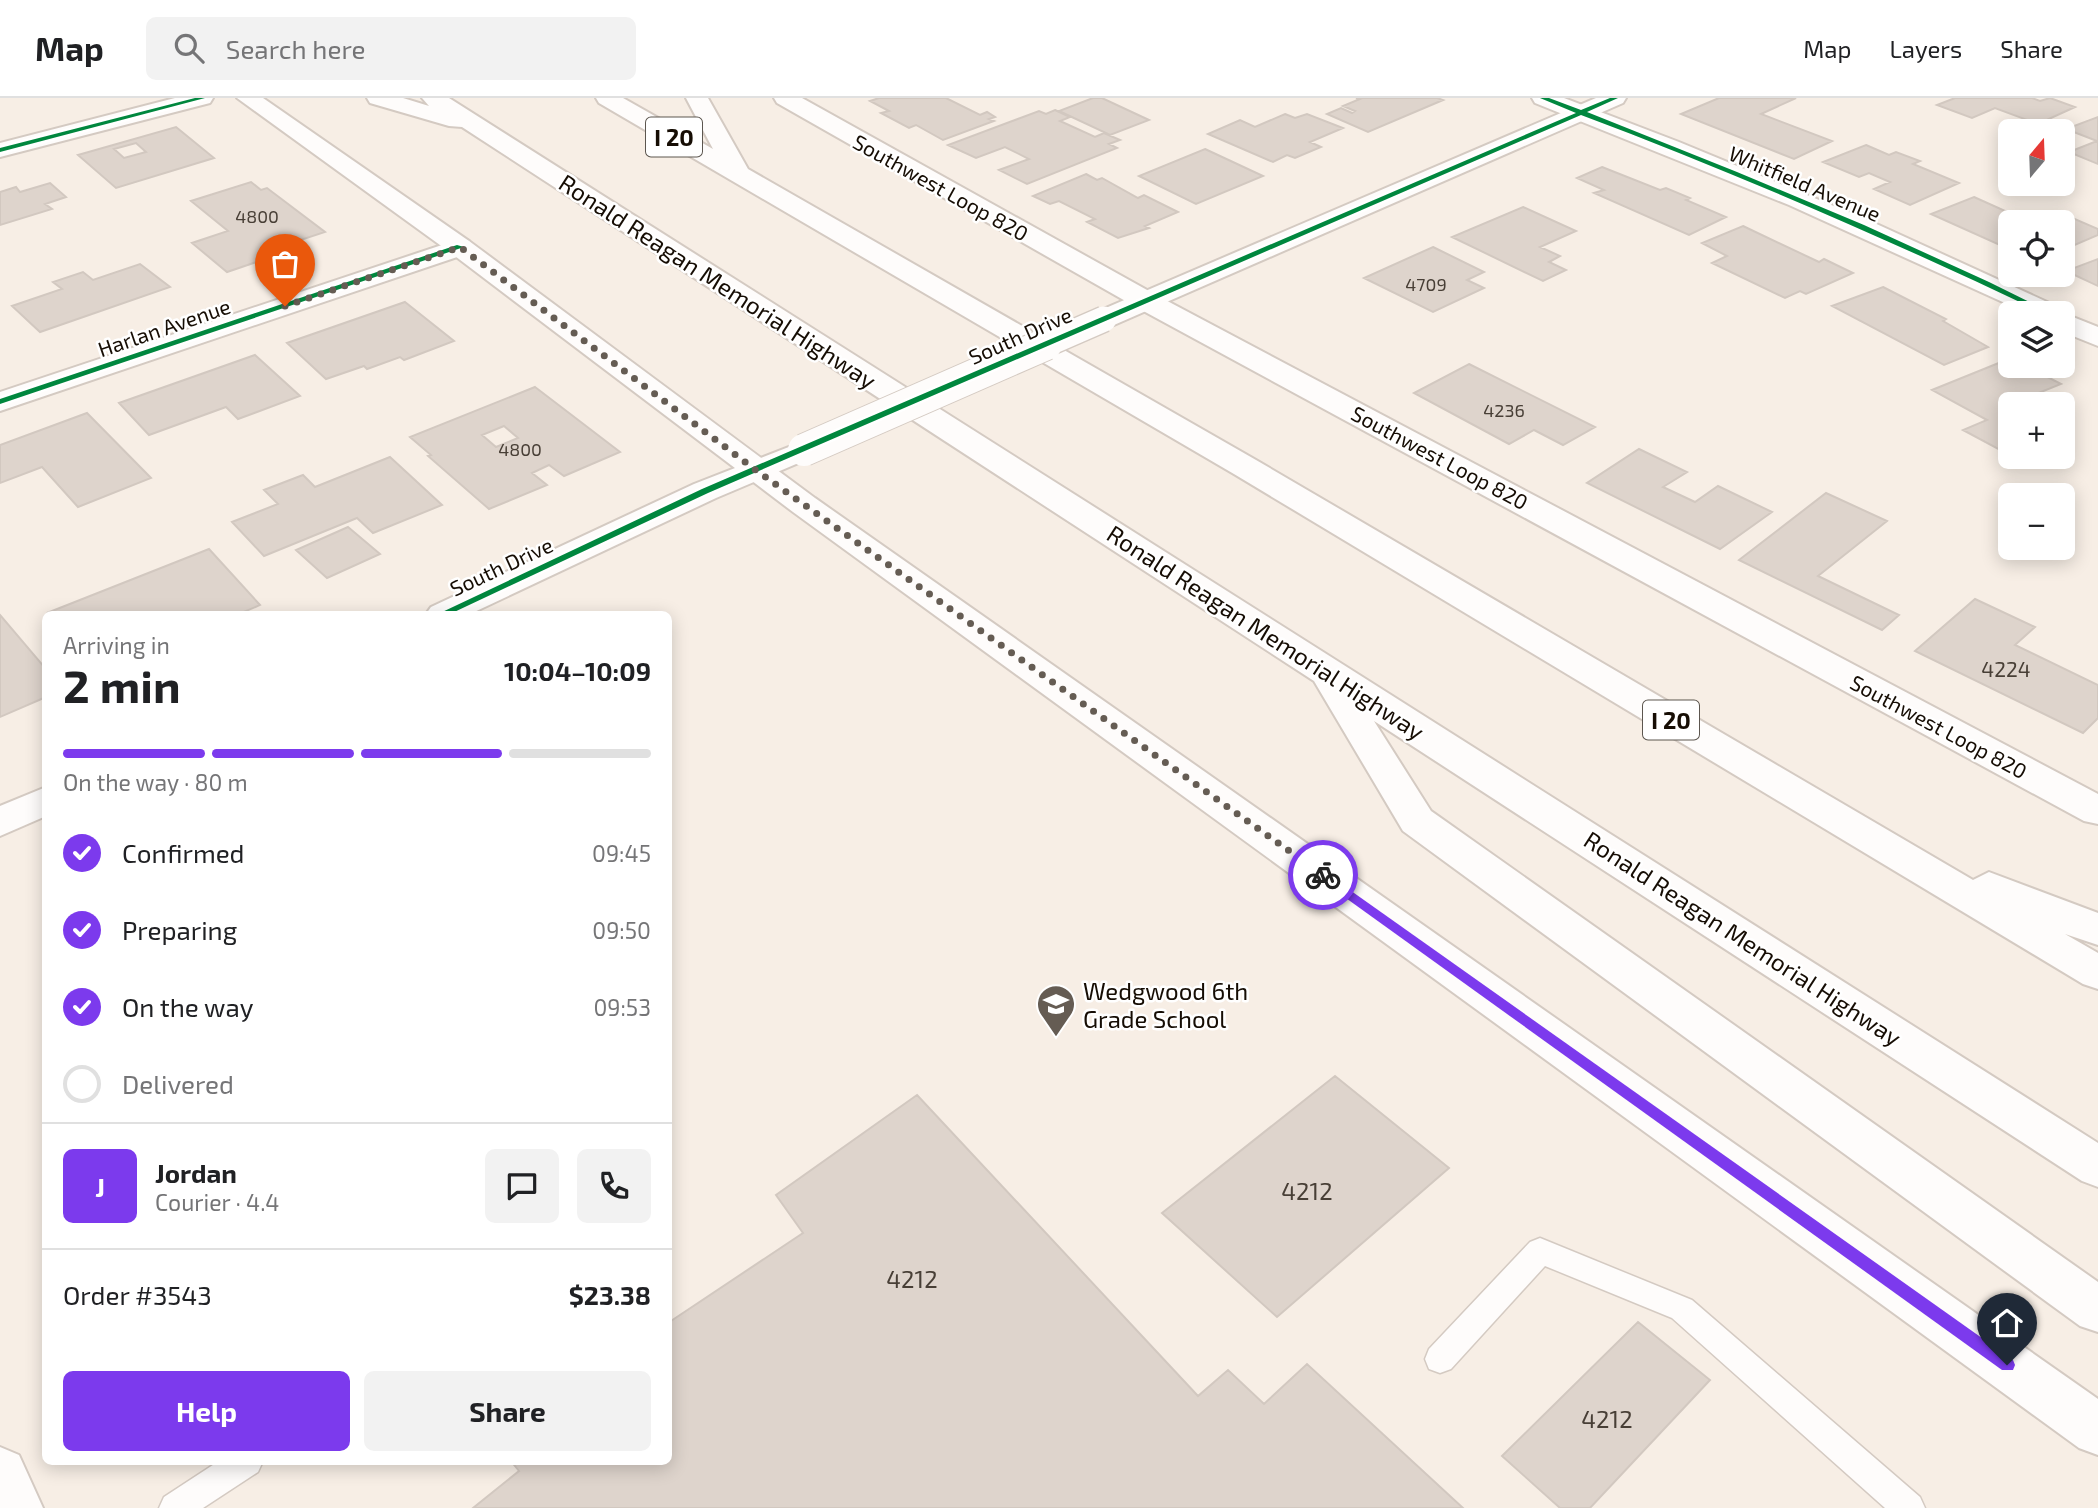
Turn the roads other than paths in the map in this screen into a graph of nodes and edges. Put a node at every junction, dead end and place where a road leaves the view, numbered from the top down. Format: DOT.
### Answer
graph roads {
  1 [pos="202,98"];
  2 [pos="248,98"];
  3 [pos="378,98"];
  4 [pos="433,98"];
  5 [pos="607,98"];
  6 [pos="697,98"];
  7 [pos="785,98"];
  8 [pos="1543,98"];
  9 [pos="1615,98"];
  10 [pos="1583,113"];
  11 [pos="479,127"];
  12 [pos="0,150"];
  13 [pos="740,177"];
  14 [pos="460,247"];
  15 [pos="1146,301"];
  16 [pos="2023,301"];
  17 [pos="2075,327"];
  18 [pos="2098,338"];
  19 [pos="0,402"];
  20 [pos="757,471"];
  21 [pos="449,611"];
  22 [pos="1323,668"];
  23 [pos="42,802"];
  24 [pos="2098,811"];
  25 [pos="0,822"];
  26 [pos="1876,842"];
  27 [pos="2098,930"];
  28 [pos="2098,973"];
  29 [pos="2098,1167"];
  30 [pos="2098,1310"];
  31 [pos="1440,1359"];
  32 [pos="2098,1430"];
  33 [pos="241,1465"];
  34 [pos="0,1473"];
  35 [pos="16,1508"];
  36 [pos="175,1508"];
  37 [pos="1909,1508"];
  1 -- 12 [label="main road"];
  2 -- 14 [label="main road"];
  3 -- 11 [label="main road"];
  4 -- 11 [label="main road, Ronald Reagan Memorial Highway"];
  5 -- 13 [label="main road, I 20"];
  6 -- 13 [label="main road"];
  7 -- 15 [label="main road, Southwest Loop 820"];
  8 -- 10 [label="main road, Whitfield Avenue"];
  9 -- 10 [label="main road, South Drive"];
  10 -- 15 [label="main road, South Drive"];
  10 -- 16 [label="main road, Whitfield Avenue"];
  11 -- 22 [label="main road, Ronald Reagan Memorial Highway"];
  13 -- 26 [label="main road, I 20"];
  14 -- 19 [label="main road, Harlan Avenue"];
  14 -- 20 [label="main road"];
  15 -- 20 [label="main road, South Drive, bridge"];
  15 -- 24 [label="main road, Southwest Loop 820"];
  17 -- 18 [label="main road"];
  20 -- 21 [label="main road, South Drive"];
  20 -- 32 [label="main road"];
  22 -- 29 [label="main road, Ronald Reagan Memorial Highway"];
  22 -- 30 [label="main road"];
  23 -- 25 [label="main road"];
  26 -- 27 [label="main road"];
  26 -- 28 [label="main road, I 20"];
  31 -- 37 [label="lane"];
  33 -- 36 [label="lane"];
  34 -- 35 [label="main road"];
}
